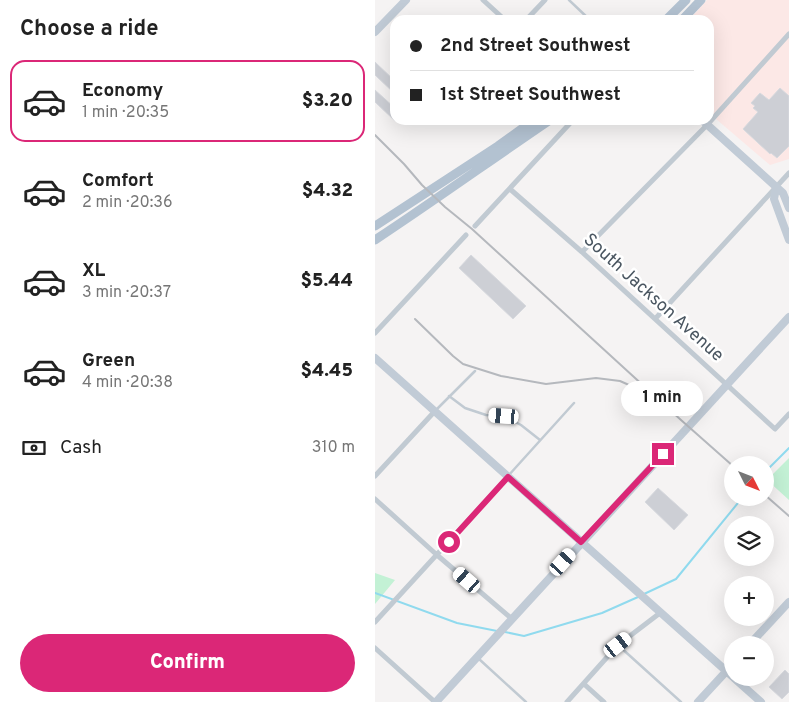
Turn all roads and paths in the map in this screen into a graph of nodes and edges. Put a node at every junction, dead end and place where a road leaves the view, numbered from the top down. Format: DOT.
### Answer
graph roads {
  1 [pos="406,0"];
  2 [pos="483,0"];
  3 [pos="545,0"];
  4 [pos="569,0"];
  5 [pos="686,0"];
  6 [pos="701,0"];
  7 [pos="391,15"];
  8 [pos="500,15"];
  9 [pos="531,15"];
  10 [pos="586,15"];
  11 [pos="671,15"];
  12 [pos="687,15"];
  13 [pos="390,17"];
  14 [pos="375,32"];
  15 [pos="789,34"];
  16 [pos="714,112"];
  17 [pos="527,125"];
  18 [pos="542,125"];
  19 [pos="568,125"];
  20 [pos="701,125"];
  21 [pos="707,125"];
  22 [pos="789,173"];
  23 [pos="776,188"];
  24 [pos="510,189"];
  25 [pos="789,208"];
  26 [pos="375,226"];
  27 [pos="475,226"];
  28 [pos="466,235"];
  29 [pos="375,240"];
  30 [pos="789,240"];
  31 [pos="582,252"];
  32 [pos="789,317"];
  33 [pos="655,319"];
  34 [pos="375,333"];
  35 [pos="375,358"];
  36 [pos="475,371"];
  37 [pos="727,384"];
  38 [pos="449,396"];
  39 [pos="574,403"];
  40 [pos="435,412"];
  41 [pos="789,414"];
  42 [pos="540,440"];
  43 [pos="375,476"];
  44 [pos="508,477"];
  45 [pos="375,499"];
  46 [pos="581,542"];
  47 [pos="437,555"];
  48 [pos="789,602"];
  49 [pos="658,610"];
  50 [pos="511,620"];
  51 [pos="375,622"];
  52 [pos="757,636"];
  53 [pos="618,645"];
  54 [pos="375,648"];
  55 [pos="477,657"];
  56 [pos="724,669"];
  57 [pos="724,681"];
  58 [pos="584,684"];
  59 [pos="743,686"];
  60 [pos="436,702"];
  61 [pos="525,702"];
  62 [pos="567,702"];
  63 [pos="604,702"];
  64 [pos="681,702"];
  65 [pos="698,702"];
  66 [pos="761,702"];
  1 -- 7 [label="main road"];
  2 -- 8 [label="street"];
  3 -- 9 [label="street"];
  4 -- 10 [label="lane"];
  5 -- 11 [label="main road"];
  6 -- 12 [label="main road"];
  13 -- 14 [label="main road"];
  15 -- 16 [label="street"];
  17 -- 26 [label="main road"];
  18 -- 29 [label="main road"];
  19 -- 24 [label="street"];
  20 -- 31 [label="street"];
  21 -- 23 [label="main road"];
  22 -- 23 [label="street"];
  23 -- 25 [label="main road"];
  23 -- 30 [label="main road"];
  23 -- 33 [label="street"];
  24 -- 27 [label="street"];
  24 -- 31 [label="street, South Jackson Avenue"];
  28 -- 34 [label="street"];
  31 -- 33 [label="street, South Jackson Avenue"];
  32 -- 37 [label="main road"];
  33 -- 37 [label="street, South Jackson Avenue"];
  35 -- 40 [label="main road"];
  36 -- 38 [label="lane"];
  37 -- 41 [label="street, South Jackson Avenue"];
  37 -- 46 [label="main road"];
  38 -- 40 [label="lane"];
  38 -- 42 [label="lane"];
  39 -- 42 [label="lane"];
  40 -- 43 [label="street"];
  40 -- 44 [label="main road"];
  42 -- 44 [label="lane"];
  44 -- 46 [label="main road"];
  44 -- 47 [label="street"];
  45 -- 47 [label="street"];
  46 -- 49 [label="main road"];
  46 -- 50 [label="main road"];
  47 -- 50 [label="street"];
  47 -- 51 [label="street"];
  48 -- 52 [label="main road"];
  49 -- 53 [label="street"];
  49 -- 56 [label="main road"];
  50 -- 55 [label="main road"];
  53 -- 58 [label="street"];
  53 -- 64 [label="lane"];
  54 -- 60 [label="street"];
  55 -- 60 [label="main road"];
  55 -- 61 [label="lane"];
  57 -- 65 [label="main road"];
  58 -- 62 [label="street"];
  58 -- 63 [label="street"];
  59 -- 66 [label="main road"];
}
